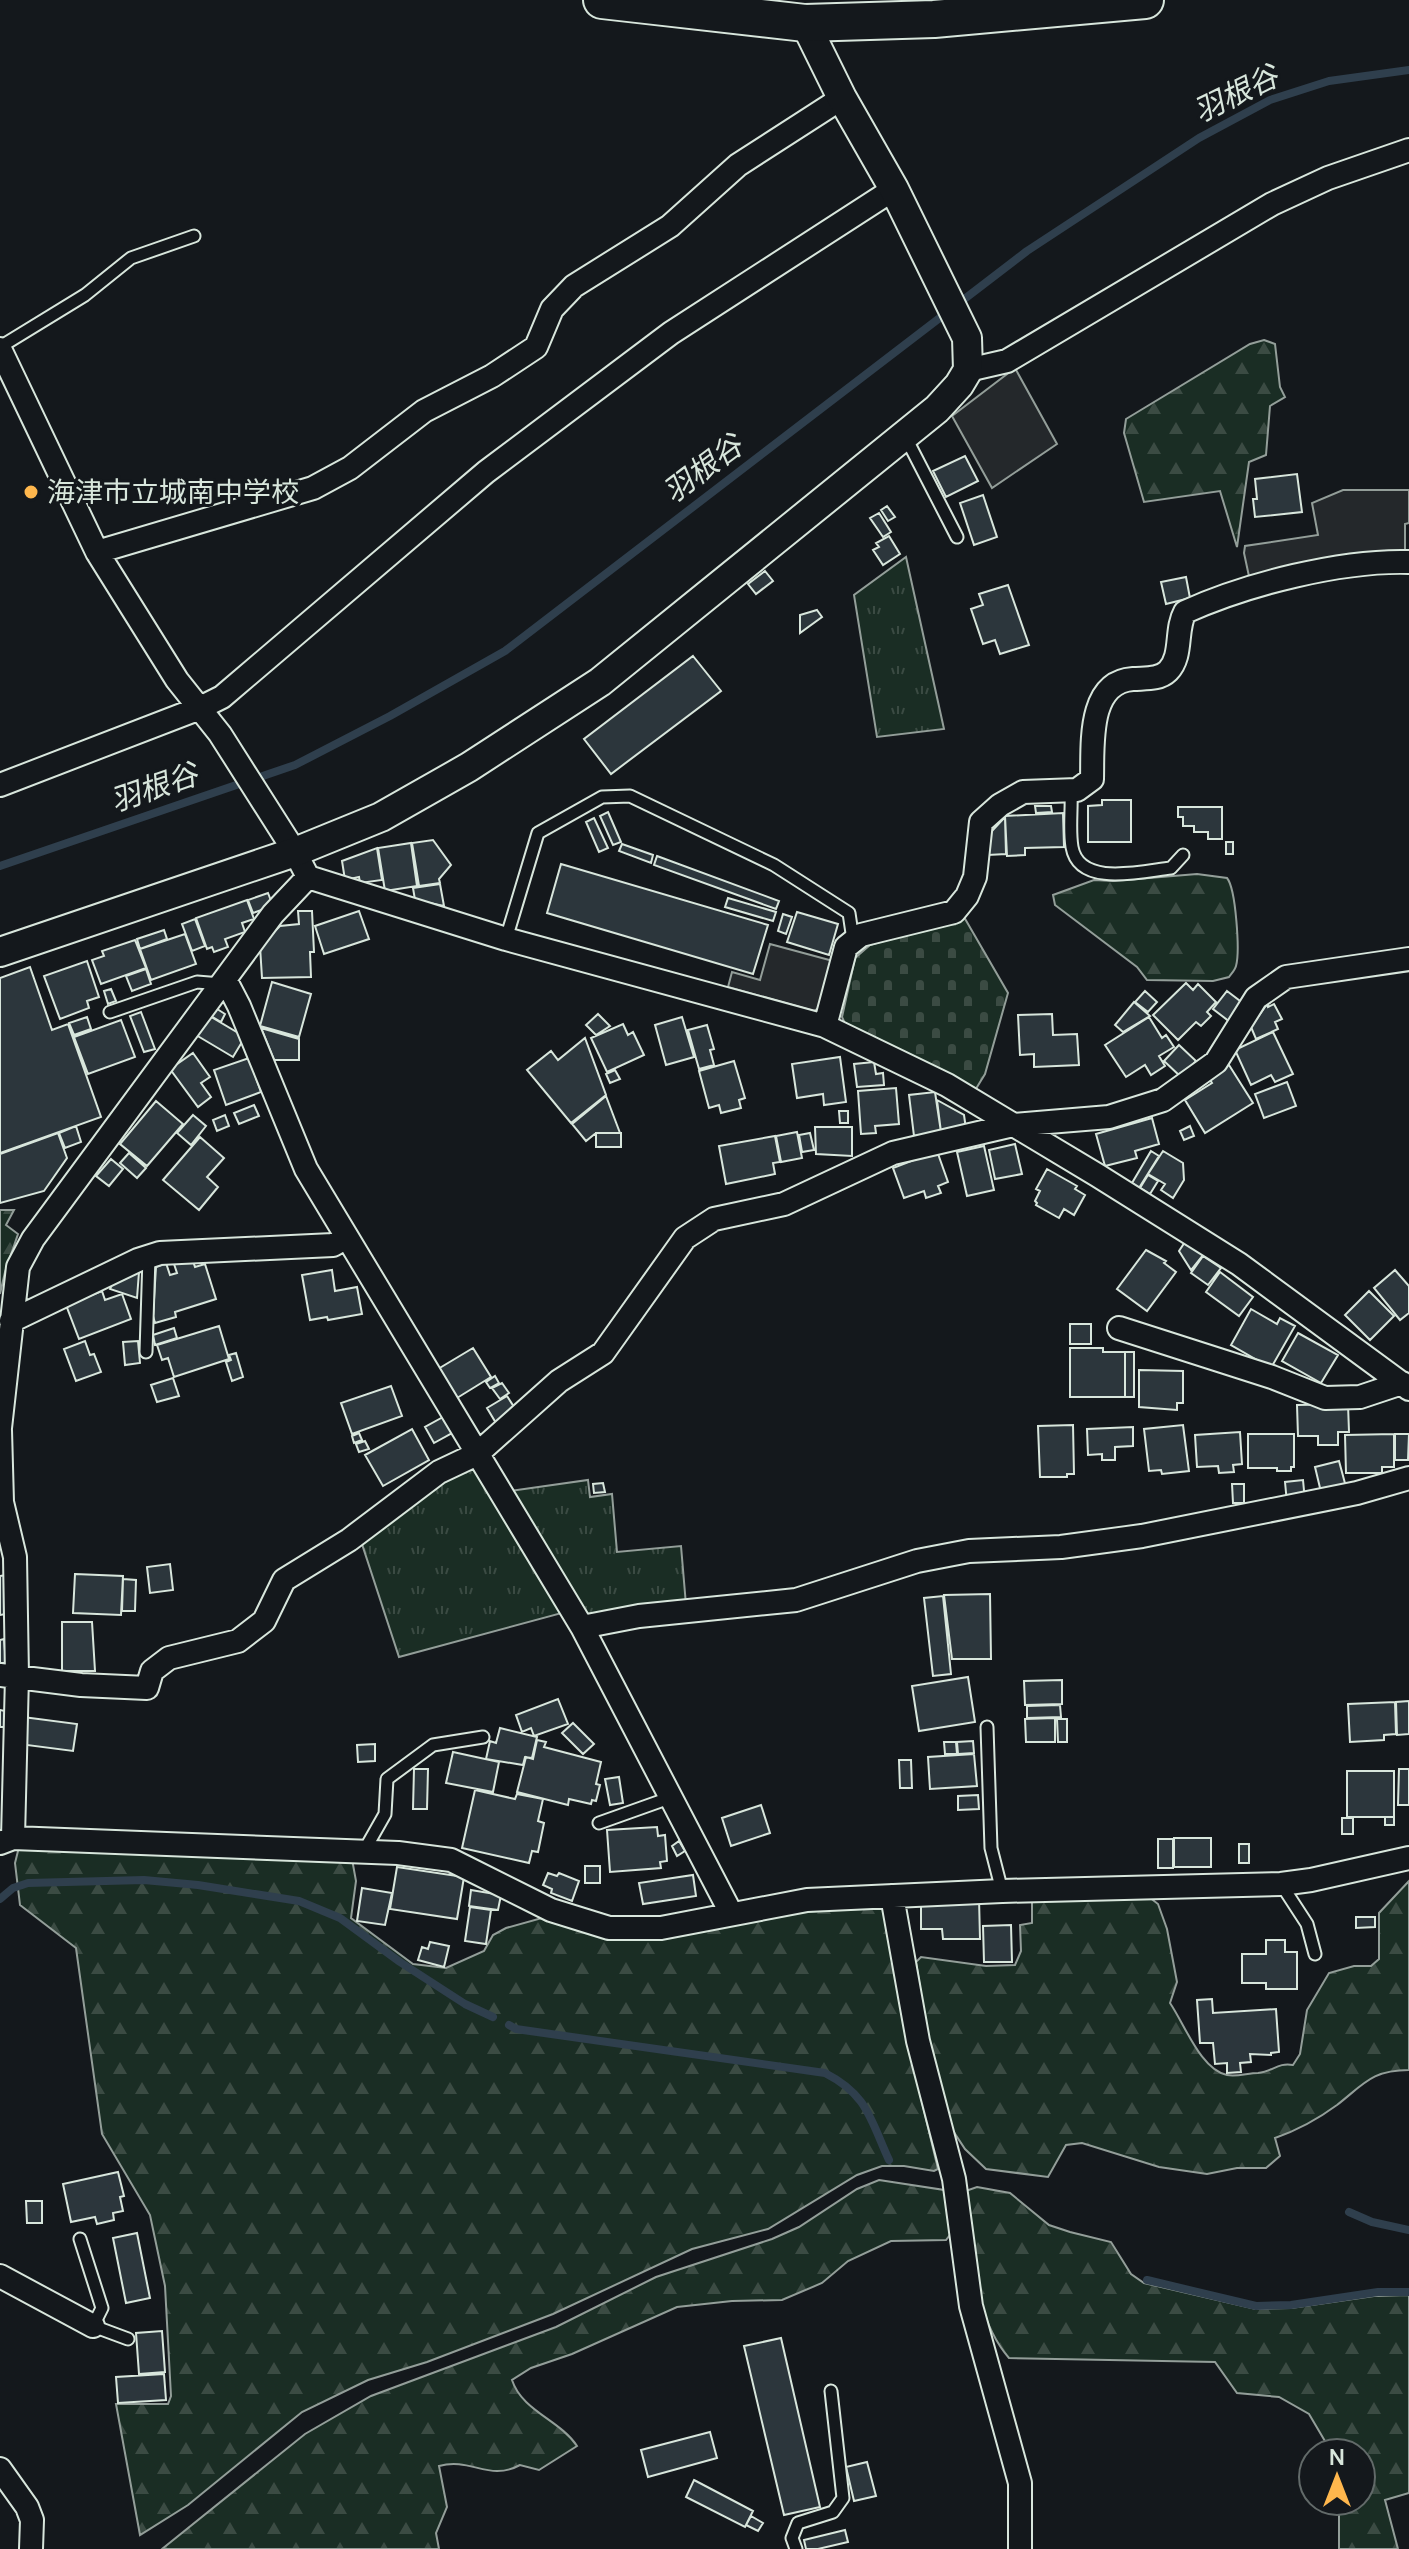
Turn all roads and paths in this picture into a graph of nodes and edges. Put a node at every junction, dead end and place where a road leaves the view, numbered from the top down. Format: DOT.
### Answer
graph roads {
  1 [pos="602,0"];
  2 [pos="1145,0"];
  3 [pos="805,11"];
  4 [pos="842,98"];
  5 [pos="1409,150"];
  6 [pos="894,189"];
  7 [pos="194,236"];
  8 [pos="0,348"];
  9 [pos="968,370"];
  10 [pos="905,436"];
  11 [pos="957,537"];
  12 [pos="97,552"];
  13 [pos="1409,562"];
  14 [pos="200,708"];
  15 [pos="0,785"];
  16 [pos="1071,791"];
  17 [pos="296,855"];
  18 [pos="1183,855"];
  19 [pos="506,939"];
  20 [pos="854,941"];
  21 [pos="0,952"];
  22 [pos="1409,959"];
  23 [pos="223,981"];
  24 [pos="110,1012"];
  25 [pos="825,1026"];
  26 [pos="1013,1125"];
  27 [pos="347,1237"];
  28 [pos="149,1257"];
  29 [pos="11,1321"];
  30 [pos="1119,1328"];
  31 [pos="146,1352"];
  32 [pos="1406,1386"];
  33 [pos="0,1429"];
  34 [pos="477,1454"];
  35 [pos="1409,1478"];
  36 [pos="8,1557"];
  37 [pos="582,1627"];
  38 [pos="8,1676"];
  39 [pos="987,1727"];
  40 [pos="483,1737"];
  41 [pos="672,1797"];
  42 [pos="599,1823"];
  43 [pos="7,1840"];
  44 [pos="364,1851"];
  45 [pos="1409,1858"];
  46 [pos="1281,1884"];
  47 [pos="1002,1891"];
  48 [pos="892,1896"];
  49 [pos="731,1913"];
  50 [pos="1315,1954"];
  51 [pos="80,2239"];
  52 [pos="0,2276"];
  53 [pos="93,2326"];
  54 [pos="128,2339"];
  55 [pos="831,2391"];
  56 [pos="0,2469"];
  57 [pos="31,2549"];
  58 [pos="796,2549"];
  59 [pos="1020,2549"];
  1 -- 3 [label="main road"];
  2 -- 3 [label="main road"];
  3 -- 4 [label="street"];
  4 -- 6 [label="street"];
  4 -- 12 [label="street"];
  5 -- 9 [label="street"];
  6 -- 9 [label="street"];
  6 -- 14 [label="street"];
  7 -- 8 [label="lane"];
  8 -- 12 [label="street"];
  9 -- 10 [label="street"];
  10 -- 11 [label="lane"];
  10 -- 17 [label="street"];
  12 -- 14 [label="street"];
  13 -- 16 [label="street"];
  14 -- 15 [label="street"];
  14 -- 17 [label="street"];
  16 -- 18 [label="lane"];
  16 -- 20 [label="street"];
  17 -- 19 [label="street"];
  17 -- 21 [label="street"];
  17 -- 23 [label="street"];
  19 -- 20 [label="lane"];
  19 -- 25 [label="street"];
  20 -- 25 [label="street"];
  22 -- 26 [label="street"];
  23 -- 24 [label="lane"];
  23 -- 27 [label="street"];
  23 -- 29 [label="street"];
  25 -- 26 [label="street"];
  26 -- 32 [label="street"];
  26 -- 34 [label="street"];
  27 -- 28 [label="street"];
  27 -- 34 [label="street"];
  28 -- 29 [label="street"];
  28 -- 31 [label="lane"];
  29 -- 33 [label="street"];
  30 -- 32 [label="street"];
  33 -- 36 [label="street"];
  34 -- 37 [label="street"];
  34 -- 38 [label="street"];
  35 -- 37 [label="street"];
  36 -- 38 [label="street"];
  37 -- 41 [label="street"];
  38 -- 43 [label="street"];
  39 -- 47 [label="lane"];
  40 -- 44 [label="lane"];
  41 -- 42 [label="lane"];
  41 -- 49 [label="street"];
  43 -- 44 [label="street"];
  44 -- 49 [label="street"];
  45 -- 46 [label="street"];
  46 -- 47 [label="street"];
  46 -- 50 [label="lane"];
  47 -- 48 [label="street"];
  48 -- 49 [label="street"];
  48 -- 59 [label="street"];
  51 -- 53 [label="lane"];
  52 -- 53 [label="street"];
  53 -- 54 [label="lane"];
  55 -- 58 [label="lane"];
  56 -- 57 [label="street"];
}
